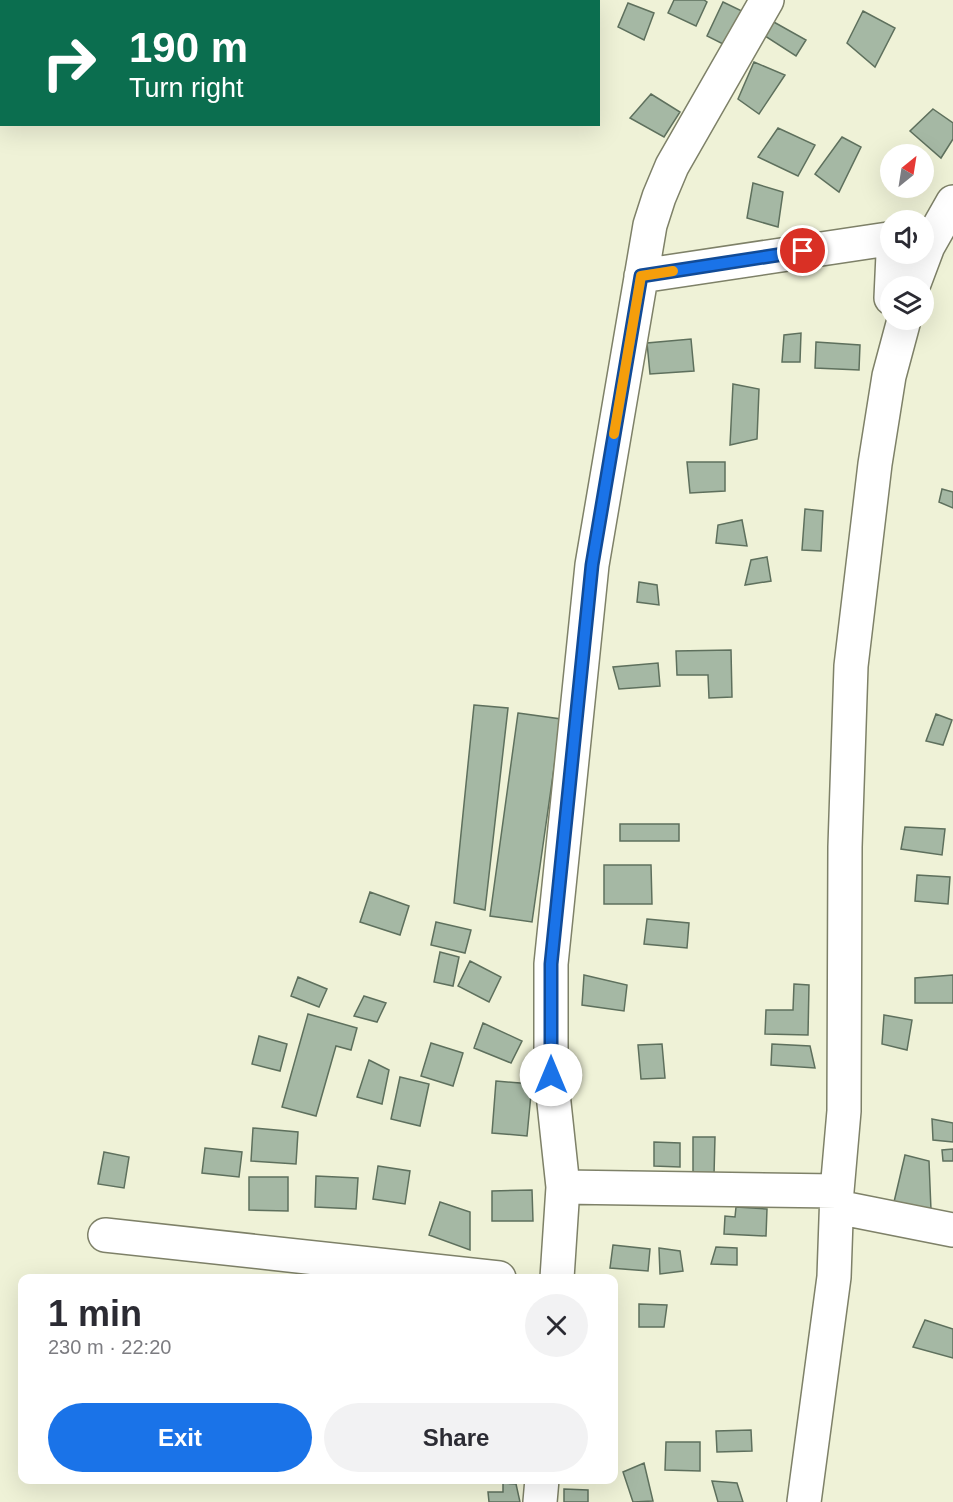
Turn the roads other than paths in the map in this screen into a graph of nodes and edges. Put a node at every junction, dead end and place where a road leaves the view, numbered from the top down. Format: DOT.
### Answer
graph roads {
  1 [pos="767,0"];
  2 [pos="953,202"];
  3 [pos="880,240"];
  4 [pos="641,276"];
  5 [pos="917,276"];
  6 [pos="897,330"];
  7 [pos="563,1186"];
  8 [pos="837,1199"];
  9 [pos="953,1230"];
  10 [pos="105,1235"];
  11 [pos="462,1274"];
  12 [pos="557,1274"];
  13 [pos="542,1484"];
  14 [pos="540,1502"];
  15 [pos="804,1502"];
  1 -- 4 [label="street"];
  2 -- 5 [label="street"];
  3 -- 4 [label="street"];
  4 -- 7 [label="street"];
  6 -- 8 [label="street"];
  7 -- 8 [label="street"];
  7 -- 12 [label="street"];
  8 -- 9 [label="street"];
  8 -- 15 [label="street"];
  10 -- 11 [label="street"];
  13 -- 14 [label="street"];
}
